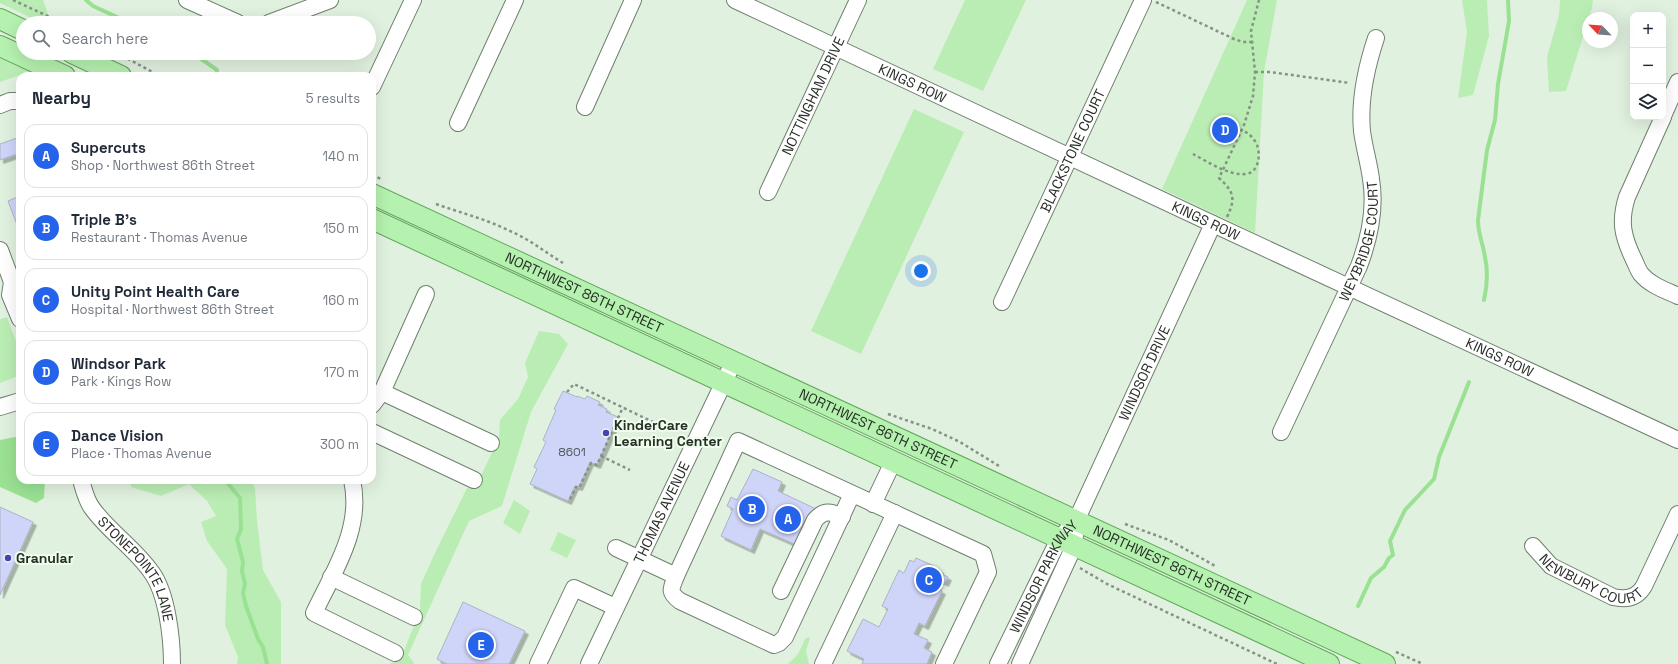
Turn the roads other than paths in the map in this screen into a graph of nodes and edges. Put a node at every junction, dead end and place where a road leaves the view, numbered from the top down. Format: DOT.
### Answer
graph roads {
  1 [pos="187,0"];
  2 [pos="330,0"];
  3 [pos="413,0"];
  4 [pos="515,0"];
  5 [pos="633,0"];
  6 [pos="735,0"];
  7 [pos="858,0"];
  8 [pos="1148,0"];
  9 [pos="291,7"];
  10 [pos="222,16"];
  11 [pos="279,16"];
  12 [pos="0,19"];
  13 [pos="16,27"];
  14 [pos="1376,38"];
  15 [pos="0,46"];
  16 [pos="836,48"];
  17 [pos="16,53"];
  18 [pos="30,60"];
  19 [pos="87,60"];
  20 [pos="56,72"];
  21 [pos="112,72"];
  22 [pos="376,79"];
  23 [pos="1678,82"];
  24 [pos="16,101"];
  25 [pos="0,105"];
  26 [pos="585,107"];
  27 [pos="1666,110"];
  28 [pos="1662,120"];
  29 [pos="458,123"];
  30 [pos="1070,157"];
  31 [pos="379,188"];
  32 [pos="768,192"];
  33 [pos="376,222"];
  34 [pos="1218,226"];
  35 [pos="0,250"];
  36 [pos="1349,287"];
  37 [pos="426,294"];
  38 [pos="1678,296"];
  39 [pos="1002,302"];
  40 [pos="16,309"];
  41 [pos="734,361"];
  42 [pos="724,383"];
  43 [pos="377,399"];
  44 [pos="16,402"];
  45 [pos="0,407"];
  46 [pos="1281,432"];
  47 [pos="376,434"];
  48 [pos="1678,440"];
  49 [pos="491,443"];
  50 [pos="893,462"];
  51 [pos="474,480"];
  52 [pos="82,484"];
  53 [pos="353,484"];
  54 [pos="852,494"];
  55 [pos="873,504"];
  56 [pos="895,514"];
  57 [pos="1678,514"];
  58 [pos="842,516"];
  59 [pos="1076,521"];
  60 [pos="1066,542"];
  61 [pos="1533,546"];
  62 [pos="616,548"];
  63 [pos="639,558"];
  64 [pos="676,576"];
  65 [pos="331,577"];
  66 [pos="781,591"];
  67 [pos="616,607"];
  68 [pos="414,617"];
  69 [pos="395,653"];
  70 [pos="172,664"];
  71 [pos="538,664"];
  72 [pos="589,664"];
  73 [pos="823,664"];
  74 [pos="944,664"];
  75 [pos="998,664"];
  76 [pos="1020,664"];
  77 [pos="1330,664"];
  78 [pos="1385,664"];
  1 -- 10 [label="street"];
  2 -- 9 [label="street"];
  3 -- 22 [label="street"];
  4 -- 29 [label="street"];
  5 -- 26 [label="street"];
  6 -- 16 [label="street, KINGS ROW"];
  7 -- 16 [label="street, NOTTINGHAM DRIVE"];
  8 -- 30 [label="street, BLACKSTONE COURT"];
  9 -- 11 [label="street"];
  12 -- 13 [label="main road"];
  14 -- 36 [label="street, WEYBRIDGE COURT"];
  15 -- 17 [label="main road"];
  16 -- 30 [label="street, KINGS ROW"];
  16 -- 32 [label="street, NOTTINGHAM DRIVE"];
  18 -- 20 [label="main road"];
  19 -- 21 [label="main road"];
  23 -- 27 [label="street"];
  24 -- 25 [label="street"];
  28 -- 38 [label="street"];
  30 -- 34 [label="street, KINGS ROW"];
  30 -- 39 [label="street, BLACKSTONE COURT"];
  31 -- 41 [label="main road, NORTHWEST 86TH STREET"];
  33 -- 42 [label="main road, NORTHWEST 86TH STREET"];
  34 -- 36 [label="street, KINGS ROW"];
  34 -- 59 [label="street, WINDSOR DRIVE"];
  35 -- 40 [label="street"];
  36 -- 46 [label="street, WEYBRIDGE COURT"];
  36 -- 48 [label="street, KINGS ROW"];
  37 -- 43 [label="street"];
  41 -- 42 [label="street, THOMAS AVENUE"];
  41 -- 59 [label="main road, NORTHWEST 86TH STREET"];
  42 -- 50 [label="main road, NORTHWEST 86TH STREET"];
  42 -- 63 [label="street, THOMAS AVENUE"];
  43 -- 49 [label="street"];
  44 -- 45 [label="street"];
  47 -- 51 [label="street"];
  50 -- 55 [label="street"];
  50 -- 60 [label="main road, NORTHWEST 86TH STREET"];
  52 -- 70 [label="street, STONEPOINTE LANE"];
  53 -- 65 [label="street"];
  54 -- 55 [label="street"];
  54 -- 58 [label="street"];
  54 -- 64 [label="street"];
  55 -- 56 [label="street"];
  56 -- 73 [label="street"];
  56 -- 74 [label="street"];
  57 -- 61 [label="street, NEWBURY COURT"];
  58 -- 64 [label="street"];
  58 -- 66 [label="street"];
  59 -- 60 [label="street, WINDSOR PARKWAY"];
  59 -- 78 [label="main road, NORTHWEST 86TH STREET"];
  60 -- 75 [label="street, WINDSOR PARKWAY"];
  60 -- 76 [label="street, WINDSOR PARKWAY"];
  60 -- 77 [label="main road, NORTHWEST 86TH STREET"];
  62 -- 63 [label="street"];
  63 -- 64 [label="street"];
  63 -- 67 [label="street, THOMAS AVENUE"];
  65 -- 68 [label="street"];
  65 -- 69 [label="street"];
  67 -- 71 [label="street"];
  67 -- 72 [label="street, THOMAS AVENUE"];
}
